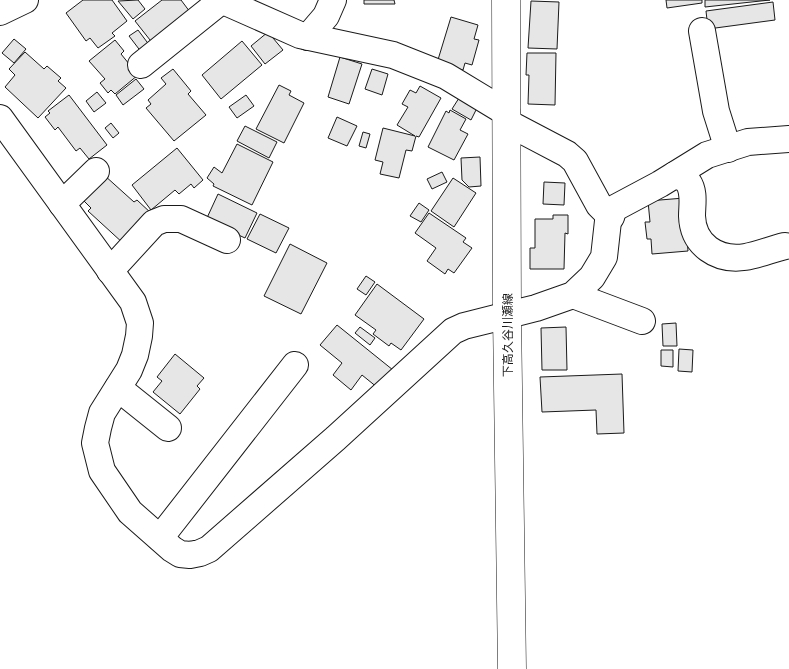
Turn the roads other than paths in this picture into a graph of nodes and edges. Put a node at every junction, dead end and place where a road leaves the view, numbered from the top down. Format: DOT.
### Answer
graph roads {
  1 [pos="25,0"];
  2 [pos="221,0"];
  3 [pos="333,0"];
  4 [pos="506,0"];
  5 [pos="0,12"];
  6 [pos="702,31"];
  7 [pos="308,37"];
  8 [pos="141,64"];
  9 [pos="0,118"];
  10 [pos="508,118"];
  11 [pos="789,139"];
  12 [pos="728,149"];
  13 [pos="96,171"];
  14 [pos="675,175"];
  15 [pos="62,204"];
  16 [pos="611,217"];
  17 [pos="227,240"];
  18 [pos="785,246"];
  19 [pos="110,271"];
  20 [pos="573,295"];
  21 [pos="507,315"];
  22 [pos="642,321"];
  23 [pos="296,365"];
  24 [pos="118,388"];
  25 [pos="168,428"];
  26 [pos="160,538"];
  27 [pos="512,669"];
  1 -- 5 [label="street"];
  2 -- 7 [label="street"];
  2 -- 8 [label="street"];
  3 -- 7 [label="street"];
  4 -- 10 [label="main road, 下高久谷川瀬線"];
  6 -- 12 [label="street"];
  7 -- 10 [label="street"];
  9 -- 15 [label="street"];
  10 -- 16 [label="street"];
  10 -- 21 [label="main road, 下高久谷川瀬線"];
  11 -- 12 [label="street"];
  12 -- 14 [label="street"];
  13 -- 15 [label="street"];
  14 -- 16 [label="street"];
  14 -- 18 [label="street"];
  15 -- 19 [label="street"];
  16 -- 20 [label="street"];
  17 -- 19 [label="street"];
  19 -- 24 [label="street"];
  20 -- 21 [label="street"];
  20 -- 22 [label="street"];
  21 -- 26 [label="street"];
  21 -- 27 [label="main road, 下高久谷川瀬線"];
  23 -- 26 [label="street"];
  24 -- 25 [label="street"];
  24 -- 26 [label="street"];
}
